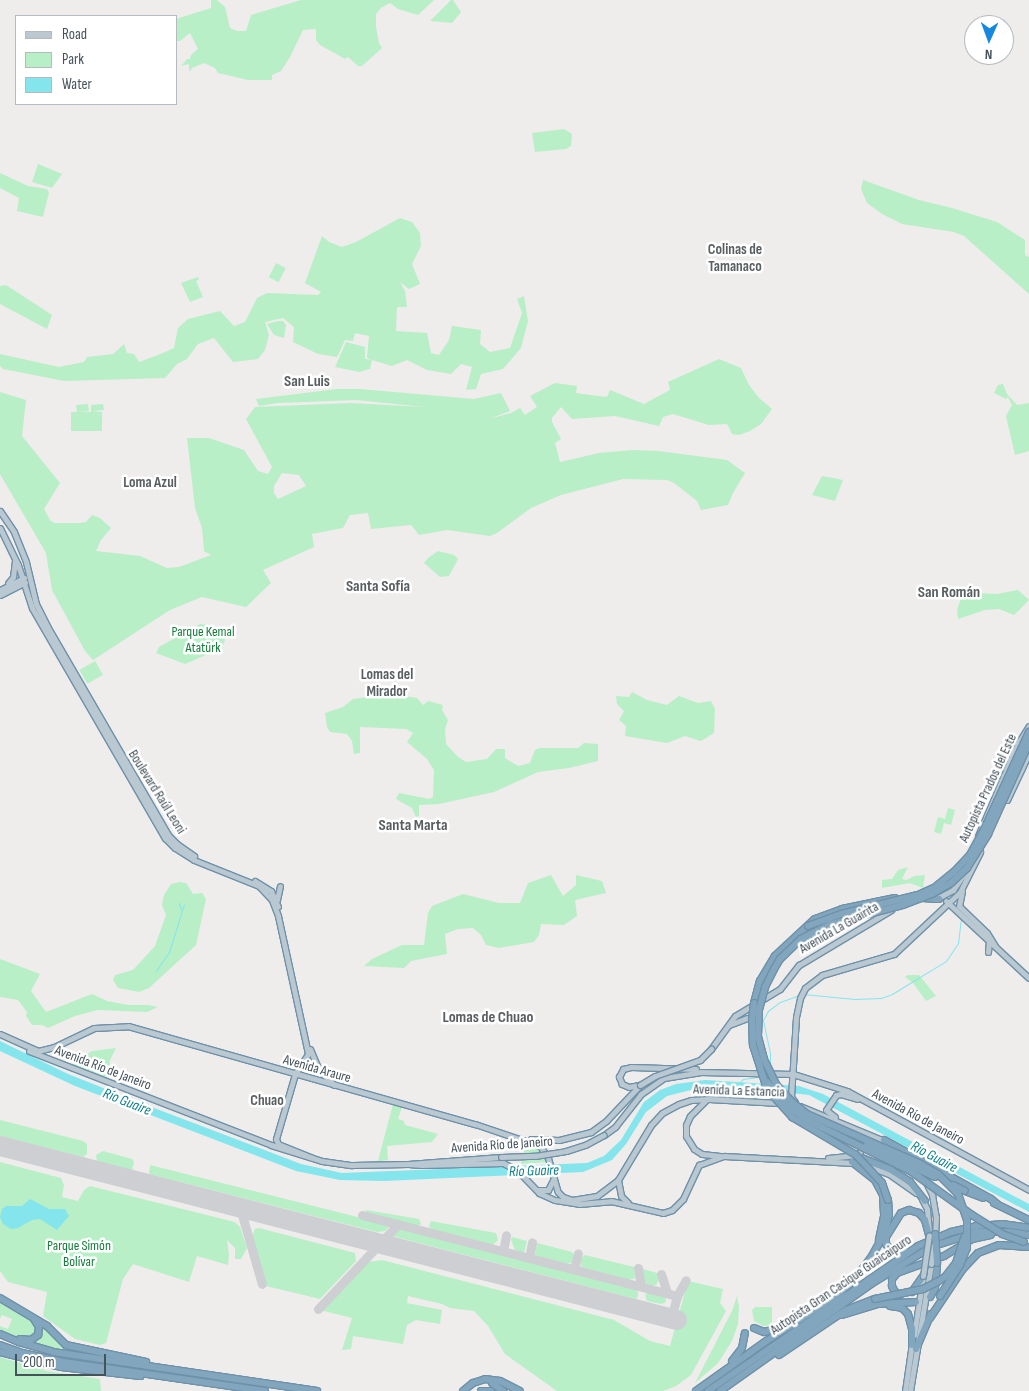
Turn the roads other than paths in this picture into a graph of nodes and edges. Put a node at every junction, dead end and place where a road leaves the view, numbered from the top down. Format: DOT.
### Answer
graph roads {
  1 [pos="0,511"];
  2 [pos="0,528"];
  3 [pos="15,559"];
  4 [pos="30,578"];
  5 [pos="22,580"];
  6 [pos="8,586"];
  7 [pos="0,590"];
  8 [pos="26,592"];
  9 [pos="0,595"];
  10 [pos="1029,726"];
  11 [pos="1029,732"];
  12 [pos="1029,744"];
  13 [pos="1029,753"];
  14 [pos="1001,782"];
  15 [pos="989,810"];
  16 [pos="1000,815"];
  17 [pos="982,849"];
  18 [pos="968,860"];
  19 [pos="280,886"];
  20 [pos="962,889"];
  21 [pos="918,898"];
  22 [pos="938,899"];
  23 [pos="949,902"];
  24 [pos="277,903"];
  25 [pos="808,926"];
  26 [pos="989,941"];
  27 [pos="995,946"];
  28 [pos="988,952"];
  29 [pos="1029,978"];
  30 [pos="748,1018"];
  31 [pos="723,1030"];
  32 [pos="0,1035"];
  33 [pos="54,1047"];
  34 [pos="309,1052"];
  35 [pos="726,1071"];
  36 [pos="295,1074"];
  37 [pos="87,1075"];
  38 [pos="793,1076"];
  39 [pos="106,1078"];
  40 [pos="767,1082"];
  41 [pos="640,1085"];
  42 [pos="337,1086"];
  43 [pos="790,1096"];
  44 [pos="709,1099"];
  45 [pos="862,1100"];
  46 [pos="780,1103"];
  47 [pos="799,1105"];
  48 [pos="807,1114"];
  49 [pos="208,1116"];
  50 [pos="841,1122"];
  51 [pos="221,1125"];
  52 [pos="847,1125"];
  53 [pos="517,1136"];
  54 [pos="884,1140"];
  55 [pos="856,1155"];
  56 [pos="724,1156"];
  57 [pos="312,1158"];
  58 [pos="816,1160"];
  59 [pos="852,1162"];
  60 [pos="408,1164"];
  61 [pos="553,1180"];
  62 [pos="618,1180"];
  63 [pos="535,1189"];
  64 [pos="1029,1190"];
  65 [pos="958,1194"];
  66 [pos="925,1202"];
  67 [pos="997,1204"];
  68 [pos="634,1206"];
  69 [pos="1029,1220"];
  70 [pos="1029,1228"];
  71 [pos="932,1234"];
  72 [pos="1027,1242"];
  73 [pos="918,1246"];
  74 [pos="876,1248"];
  75 [pos="934,1264"];
  76 [pos="924,1276"];
  77 [pos="930,1297"];
  78 [pos="0,1299"];
  79 [pos="916,1302"];
  80 [pos="866,1308"];
  81 [pos="836,1316"];
  82 [pos="930,1318"];
  83 [pos="795,1322"];
  84 [pos="801,1327"];
  85 [pos="754,1328"];
  86 [pos="0,1333"];
  87 [pos="744,1333"];
  88 [pos="0,1345"];
  89 [pos="914,1347"];
  90 [pos="0,1352"];
  91 [pos="160,1368"];
  92 [pos="721,1373"];
  93 [pos="159,1376"];
  94 [pos="739,1378"];
  95 [pos="468,1387"];
  96 [pos="265,1391"];
  97 [pos="318,1391"];
  98 [pos="481,1391"];
  99 [pos="491,1391"];
  100 [pos="503,1391"];
  101 [pos="520,1391"];
  102 [pos="696,1391"];
  103 [pos="708,1391"];
  104 [pos="720,1391"];
  105 [pos="905,1391"];
  106 [pos="910,1391"];
  1 -- 4 [label="street, Boulevard Raúl Leoni"];
  2 -- 3 [label="street, Boulevard Raúl Leoni"];
  3 -- 5 [label="street, Boulevard Raúl Leoni"];
  3 -- 6 [label="street"];
  4 -- 5 [label="street"];
  4 -- 24 [label="street, Boulevard Raúl Leoni"];
  5 -- 6 [label="street"];
  5 -- 8 [label="street, Boulevard Raúl Leoni"];
  6 -- 7 [label="street"];
  6 -- 8 [label="street"];
  6 -- 9 [label="street"];
  8 -- 34 [label="street, Boulevard Raúl Leoni"];
  10 -- 14 [label="street"];
  11 -- 25 [label="highway, Autopista Prados del Este, bridge"];
  12 -- 48 [label="highway, Autopista Prados del Este, bridge"];
  13 -- 16 [label="street"];
  14 -- 15 [label="street"];
  14 -- 16 [label="street"];
  15 -- 17 [label="street"];
  15 -- 18 [label="street"];
  16 -- 17 [label="street"];
  17 -- 20 [label="street"];
  18 -- 21 [label="highway"];
  18 -- 22 [label="street"];
  19 -- 24 [label="street"];
  20 -- 23 [label="street"];
  20 -- 27 [label="street"];
  21 -- 22 [label="highway"];
  21 -- 25 [label="highway, bridge"];
  22 -- 23 [label="street"];
  22 -- 31 [label="street, Avenida La Guairita"];
  23 -- 26 [label="street"];
  23 -- 38 [label="street"];
  24 -- 34 [label="street, Boulevard Raúl Leoni"];
  25 -- 40 [label="highway, Autopista Prados del Este, bridge"];
  26 -- 27 [label="street"];
  26 -- 28 [label="street"];
  27 -- 29 [label="street"];
  30 -- 31 [label="street"];
  31 -- 41 [label="street, Avenida La Guairita, bridge"];
  32 -- 33 [label="street, Avenida Río de Janeiro"];
  32 -- 37 [label="street, Avenida Río de Janeiro"];
  33 -- 36 [label="street, Avenida Araure"];
  34 -- 36 [label="street"];
  34 -- 42 [label="street"];
  35 -- 38 [label="street, Avenida Río de Janeiro"];
  35 -- 41 [label="street"];
  35 -- 60 [label="street, Avenida Río de Janeiro, bridge"];
  36 -- 42 [label="street, Avenida Araure"];
  36 -- 57 [label="street, Avenida Río de Janeiro"];
  37 -- 39 [label="street"];
  37 -- 51 [label="street, Avenida Río de Janeiro"];
  38 -- 43 [label="street"];
  38 -- 45 [label="street, Avenida Río de Janeiro"];
  40 -- 55 [label="highway, bridge"];
  40 -- 72 [label="highway, bridge"];
  41 -- 53 [label="street, Avenida La Guairita"];
  42 -- 53 [label="street, Avenida Araure"];
  43 -- 46 [label="street"];
  43 -- 47 [label="street"];
  44 -- 46 [label="street, Avenida La Estancia"];
  44 -- 56 [label="street"];
  44 -- 62 [label="street, Avenida La Estancia"];
  45 -- 50 [label="street"];
  45 -- 64 [label="street, Avenida Río de Janeiro"];
  46 -- 47 [label="street, Avenida La Estancia"];
  47 -- 50 [label="street, Avenida La Estancia"];
  48 -- 65 [label="highway, bridge"];
  48 -- 67 [label="highway, bridge"];
  49 -- 51 [label="street"];
  50 -- 52 [label="street, Avenida La Estancia"];
  51 -- 57 [label="street, Avenida Río de Janeiro"];
  52 -- 54 [label="street, Avenida La Estancia"];
  52 -- 58 [label="street"];
  53 -- 61 [label="street, Avenida Araure"];
  54 -- 67 [label="highway"];
  54 -- 71 [label="street, Avenida La Estancia"];
  55 -- 66 [label="highway"];
  55 -- 74 [label="highway, bridge"];
  56 -- 58 [label="street"];
  56 -- 68 [label="street"];
  57 -- 60 [label="street, Avenida Río de Janeiro"];
  58 -- 59 [label="street"];
  59 -- 66 [label="street"];
  59 -- 74 [label="highway"];
  60 -- 63 [label="street"];
  61 -- 62 [label="street, Avenida La Estancia"];
  61 -- 63 [label="street"];
  62 -- 68 [label="street"];
  63 -- 68 [label="street"];
  65 -- 81 [label="highway, bridge"];
  65 -- 82 [label="highway, bridge"];
  66 -- 71 [label="street"];
  67 -- 69 [label="highway"];
  70 -- 73 [label="highway, Autopista Gran Cacique Guaicaipuro"];
  71 -- 73 [label="highway"];
  71 -- 75 [label="highway, bridge"];
  71 -- 76 [label="street, bridge"];
  72 -- 76 [label="highway"];
  72 -- 82 [label="highway"];
  72 -- 94 [label="highway, Autopista Gran Cacique Guaicaipuro"];
  73 -- 84 [label="highway, Autopista Gran Cacique Guaicaipuro"];
  74 -- 83 [label="highway"];
  75 -- 77 [label="highway"];
  75 -- 89 [label="street"];
  76 -- 89 [label="street"];
  78 -- 86 [label="highway"];
  78 -- 91 [label="highway"];
  79 -- 80 [label="highway"];
  80 -- 81 [label="highway"];
  80 -- 89 [label="highway"];
  81 -- 94 [label="highway"];
  82 -- 89 [label="highway"];
  83 -- 85 [label="highway"];
  83 -- 92 [label="highway"];
  84 -- 92 [label="highway"];
  84 -- 103 [label="highway, Autopista Gran Cacique Guaicaipuro"];
  86 -- 91 [label="highway"];
  87 -- 92 [label="highway"];
  88 -- 93 [label="highway"];
  89 -- 105 [label="street"];
  89 -- 106 [label="street"];
  90 -- 93 [label="highway"];
  91 -- 97 [label="highway"];
  92 -- 102 [label="highway"];
  93 -- 96 [label="highway"];
  94 -- 104 [label="highway, Autopista Gran Cacique Guaicaipuro"];
  95 -- 100 [label="highway"];
  95 -- 101 [label="highway"];
  98 -- 99 [label="highway"];
}
